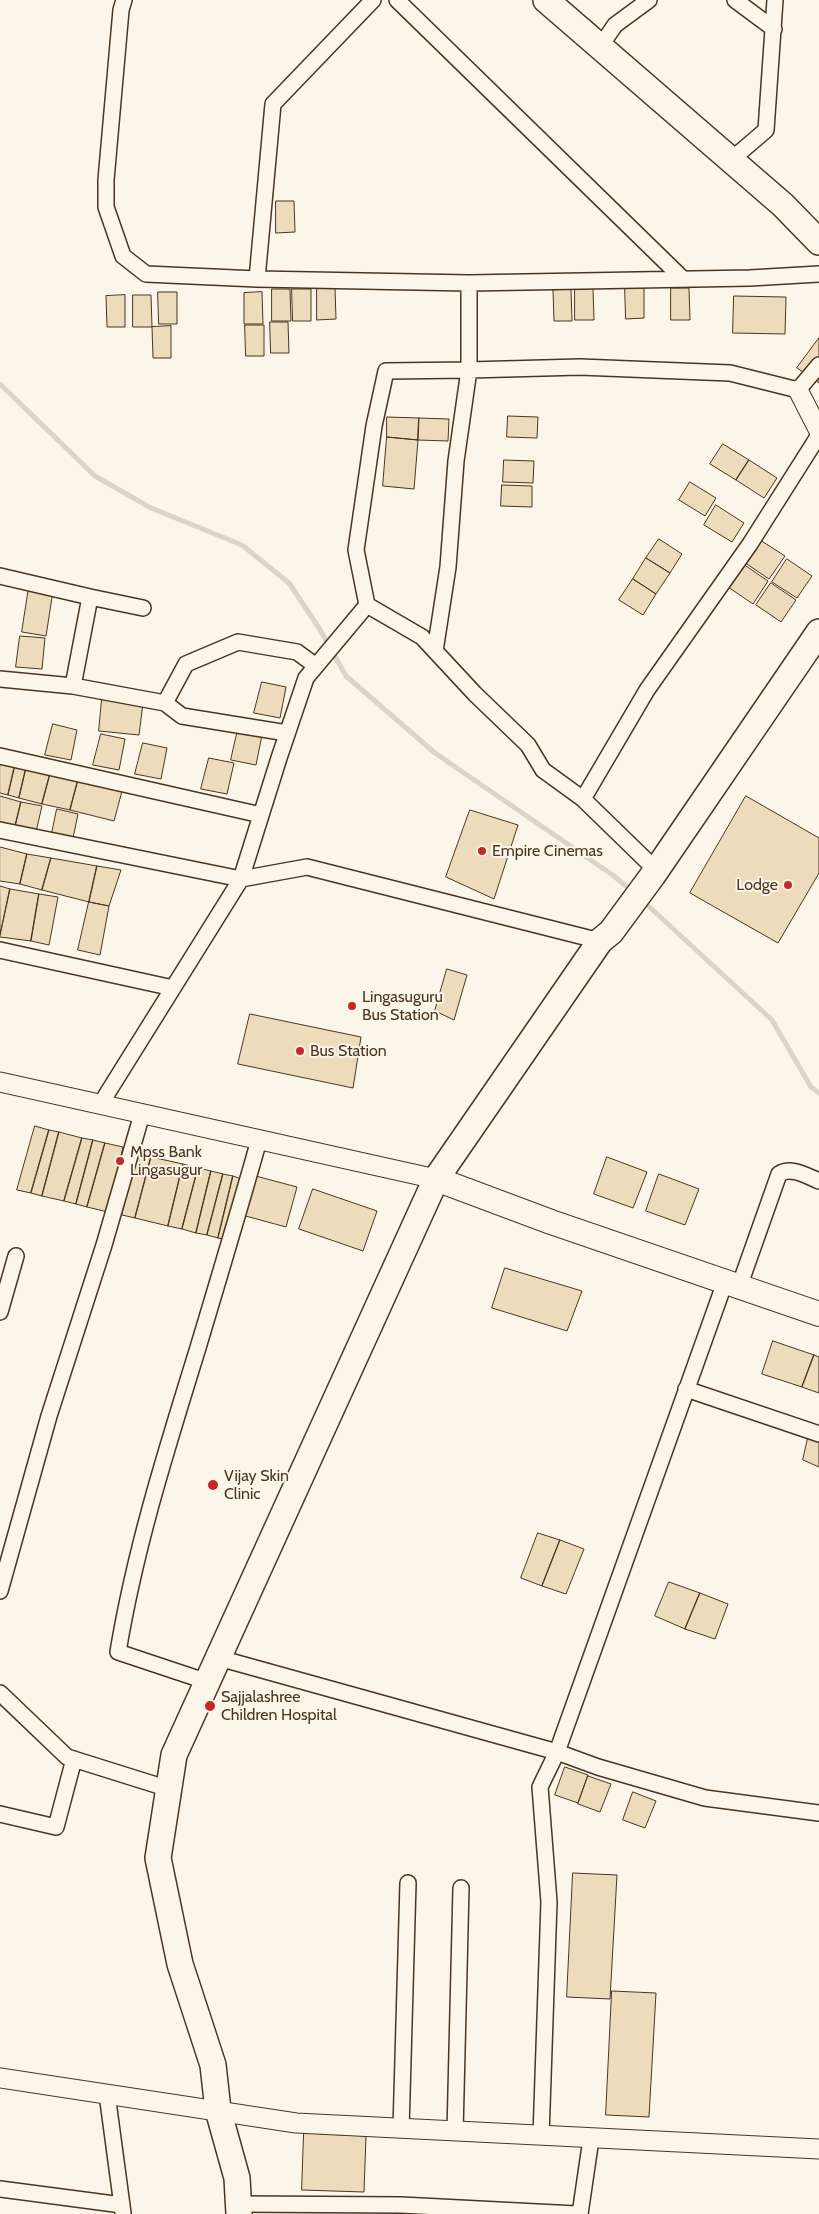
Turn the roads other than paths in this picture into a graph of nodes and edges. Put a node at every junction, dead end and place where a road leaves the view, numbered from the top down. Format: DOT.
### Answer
graph roads {
  1 [pos="124,0"];
  2 [pos="373,0"];
  3 [pos="397,0"];
  4 [pos="546,0"];
  5 [pos="648,0"];
  6 [pos="735,0"];
  7 [pos="775,0"];
  8 [pos="774,29"];
  9 [pos="600,47"];
  10 [pos="731,160"];
  11 [pos="819,242"];
  12 [pos="819,274"];
  13 [pos="257,279"];
  14 [pos="683,279"];
  15 [pos="469,283"];
  16 [pos="819,365"];
  17 [pos="469,370"];
  18 [pos="798,390"];
  19 [pos="819,433"];
  20 [pos="0,576"];
  21 [pos="90,598"];
  22 [pos="367,605"];
  23 [pos="143,608"];
  24 [pos="819,632"];
  25 [pos="435,652"];
  26 [pos="316,666"];
  27 [pos="0,679"];
  28 [pos="73,686"];
  29 [pos="165,703"];
  30 [pos="287,733"];
  31 [pos="0,756"];
  32 [pos="583,799"];
  33 [pos="261,815"];
  34 [pos="0,830"];
  35 [pos="654,872"];
  36 [pos="241,879"];
  37 [pos="605,936"];
  38 [pos="0,950"];
  39 [pos="173,988"];
  40 [pos="0,1082"];
  41 [pos="100,1105"];
  42 [pos="142,1114"];
  43 [pos="259,1140"];
  44 [pos="436,1179"];
  45 [pos="819,1181"];
  46 [pos="16,1256"];
  47 [pos="732,1284"];
  48 [pos="0,1312"];
  49 [pos="819,1314"];
  50 [pos="686,1389"];
  51 [pos="819,1434"];
  52 [pos="0,1591"];
  53 [pos="219,1658"];
  54 [pos="208,1682"];
  55 [pos="0,1693"];
  56 [pos="557,1752"];
  57 [pos="74,1759"];
  58 [pos="169,1789"];
  59 [pos="819,1813"];
  60 [pos="0,1814"];
  61 [pos="408,1883"];
  62 [pos="461,1888"];
  63 [pos="0,2078"];
  64 [pos="107,2094"];
  65 [pos="218,2110"];
  66 [pos="401,2129"];
  67 [pos="454,2132"];
  68 [pos="541,2136"];
  69 [pos="591,2139"];
  70 [pos="819,2149"];
  71 [pos="0,2188"];
  72 [pos="122,2209"];
  73 [pos="238,2209"];
  74 [pos="576,2214"];
  75 [pos="580,2214"];
  1 -- 13 [label="street"];
  2 -- 13 [label="street"];
  3 -- 14 [label="street"];
  4 -- 9 [label="highway"];
  5 -- 9 [label="street"];
  6 -- 8 [label="street"];
  7 -- 8 [label="street"];
  8 -- 10 [label="street"];
  9 -- 10 [label="highway"];
  10 -- 11 [label="highway"];
  12 -- 14 [label="street"];
  13 -- 15 [label="street"];
  14 -- 15 [label="street"];
  15 -- 17 [label="street"];
  16 -- 18 [label="street"];
  17 -- 18 [label="street"];
  17 -- 22 [label="street"];
  17 -- 25 [label="street"];
  18 -- 19 [label="street"];
  19 -- 32 [label="street"];
  20 -- 21 [label="street"];
  21 -- 23 [label="street"];
  21 -- 28 [label="street"];
  22 -- 25 [label="street"];
  22 -- 26 [label="street"];
  24 -- 35 [label="highway"];
  25 -- 32 [label="street"];
  26 -- 29 [label="street"];
  26 -- 30 [label="street"];
  27 -- 28 [label="street"];
  28 -- 29 [label="street"];
  29 -- 30 [label="street"];
  30 -- 33 [label="street"];
  31 -- 33 [label="street"];
  32 -- 35 [label="street"];
  33 -- 36 [label="street"];
  34 -- 36 [label="street"];
  35 -- 37 [label="highway"];
  36 -- 37 [label="street"];
  36 -- 39 [label="street"];
  37 -- 44 [label="highway"];
  38 -- 39 [label="street"];
  39 -- 41 [label="street"];
  40 -- 41 [label="street"];
  41 -- 42 [label="street"];
  42 -- 43 [label="street"];
  42 -- 52 [label="street"];
  43 -- 44 [label="street"];
  43 -- 54 [label="street"];
  44 -- 47 [label="main road"];
  44 -- 53 [label="highway"];
  45 -- 47 [label="street"];
  46 -- 48 [label="street"];
  47 -- 49 [label="main road"];
  47 -- 50 [label="street"];
  50 -- 51 [label="street"];
  50 -- 56 [label="street"];
  53 -- 54 [label="highway"];
  53 -- 56 [label="street"];
  54 -- 58 [label="highway"];
  55 -- 57 [label="street"];
  56 -- 59 [label="street"];
  56 -- 68 [label="street"];
  57 -- 58 [label="street"];
  57 -- 60 [label="street"];
  58 -- 65 [label="highway"];
  61 -- 66 [label="street"];
  62 -- 67 [label="street"];
  63 -- 64 [label="street"];
  64 -- 65 [label="street"];
  64 -- 72 [label="street"];
  65 -- 66 [label="street"];
  65 -- 73 [label="highway"];
  66 -- 67 [label="street"];
  67 -- 68 [label="street"];
  68 -- 69 [label="street"];
  69 -- 70 [label="street"];
  69 -- 75 [label="street"];
  71 -- 72 [label="street"];
  73 -- 74 [label="street"];
}
